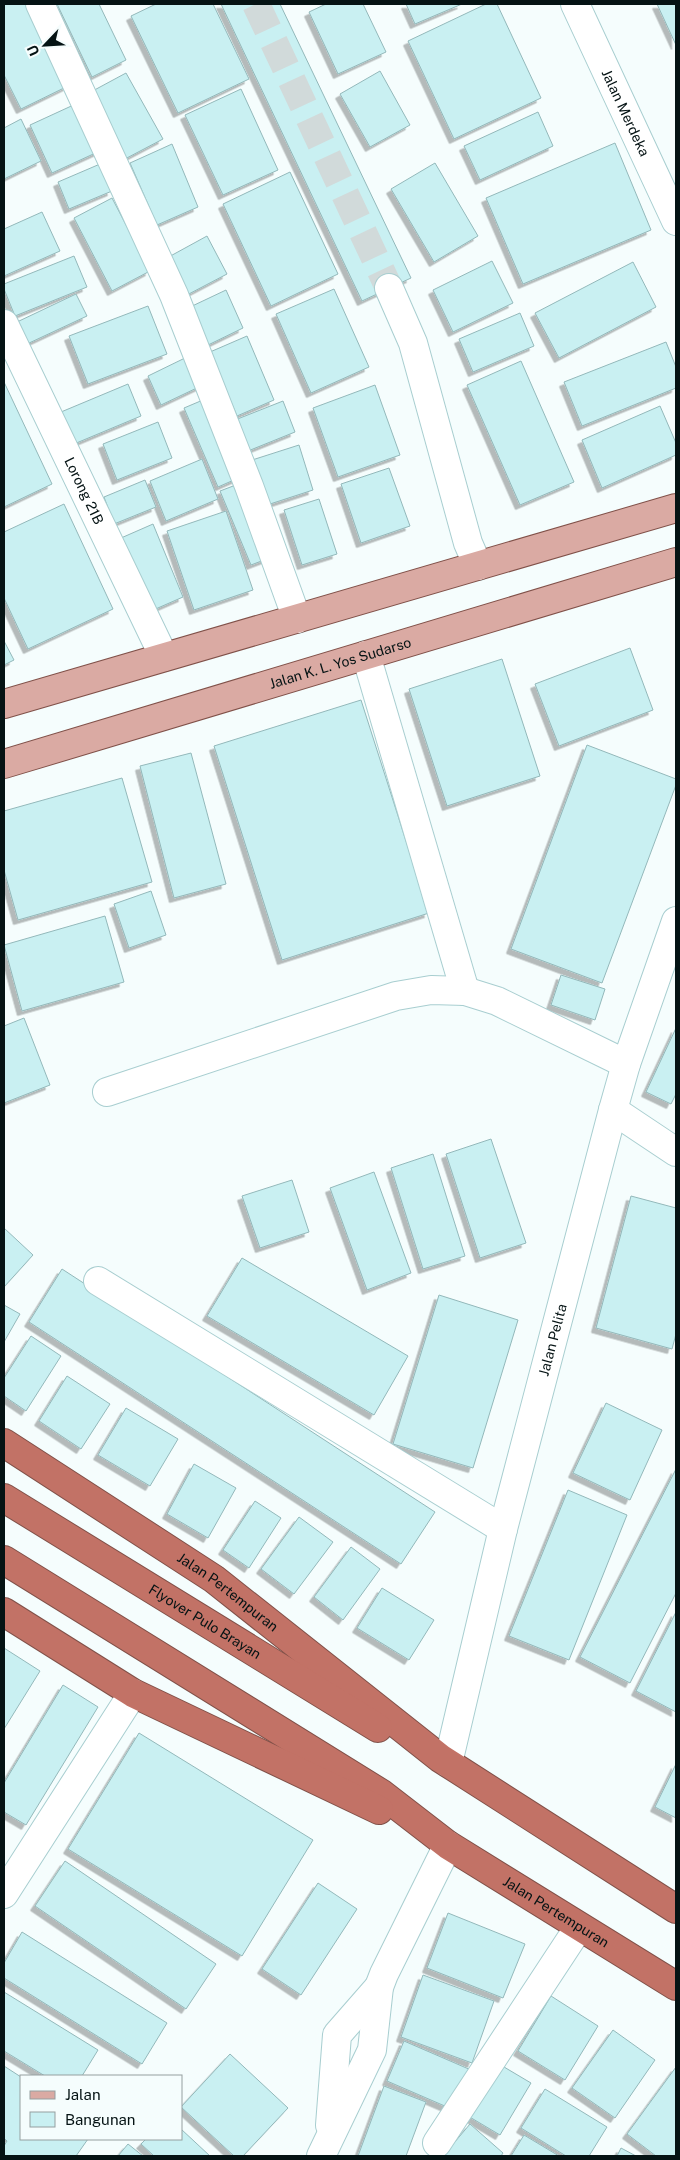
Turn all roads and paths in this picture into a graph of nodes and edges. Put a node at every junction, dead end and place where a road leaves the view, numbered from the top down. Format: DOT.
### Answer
graph roads {
  1 [pos="40,4"];
  2 [pos="575,4"];
  3 [pos="676,221"];
  4 [pos="389,288"];
  5 [pos="4,324"];
  6 [pos="676,508"];
  7 [pos="676,562"];
  8 [pos="478,566"];
  9 [pos="297,619"];
  10 [pos="366,655"];
  11 [pos="164,657"];
  12 [pos="4,704"];
  13 [pos="4,764"];
  14 [pos="676,921"];
  15 [pos="465,991"];
  16 [pos="626,1064"];
  17 [pos="107,1092"];
  18 [pos="613,1110"];
  19 [pos="676,1152"];
  20 [pos="98,1282"];
  21 [pos="4,1443"];
  22 [pos="4,1498"];
  23 [pos="503,1529"];
  24 [pos="4,1560"];
  25 [pos="4,1612"];
  26 [pos="133,1693"];
  27 [pos="408,1746"];
  28 [pos="444,1760"];
  29 [pos="442,1841"];
  30 [pos="4,1894"];
  31 [pos="676,1909"];
  32 [pos="580,1927"];
  33 [pos="676,1986"];
  34 [pos="379,1987"];
  35 [pos="437,2143"];
  36 [pos="325,2149"];
  1 -- 9 [label="street"];
  2 -- 3 [label="street, Jalan Merdeka"];
  4 -- 8 [label="street"];
  5 -- 11 [label="street, Lorong 21B"];
  6 -- 8 [label="main road"];
  7 -- 10 [label="main road, Jalan K. L. Yos Sudarso"];
  8 -- 9 [label="main road"];
  9 -- 11 [label="main road"];
  10 -- 13 [label="main road, Jalan K. L. Yos Sudarso"];
  10 -- 15 [label="street"];
  11 -- 12 [label="main road"];
  14 -- 16 [label="street, Jalan Pelita"];
  15 -- 16 [label="street"];
  15 -- 17 [label="street"];
  16 -- 18 [label="street, Jalan Pelita"];
  18 -- 19 [label="street"];
  18 -- 23 [label="street, Jalan Pelita"];
  20 -- 23 [label="street"];
  21 -- 28 [label="highway, Jalan Pertempuran"];
  22 -- 27 [label="highway, Flyover Pulo Brayan"];
  23 -- 28 [label="street, Jalan Pelita"];
  24 -- 29 [label="highway, Jalan Pertempuran"];
  25 -- 26 [label="highway, Jalan Pertempuran"];
  26 -- 29 [label="highway, Jalan Pertempuran"];
  26 -- 30 [label="street"];
  27 -- 28 [label="highway, Jalan Pertempuran"];
  28 -- 31 [label="highway, Jalan Pertempuran"];
  29 -- 32 [label="highway, Jalan Pertempuran"];
  29 -- 34 [label="street"];
  32 -- 33 [label="highway, Jalan Pertempuran"];
  32 -- 35 [label="street"];
  34 -- 36 [label="street"];
  34 -- 36 [label="street"];
}
